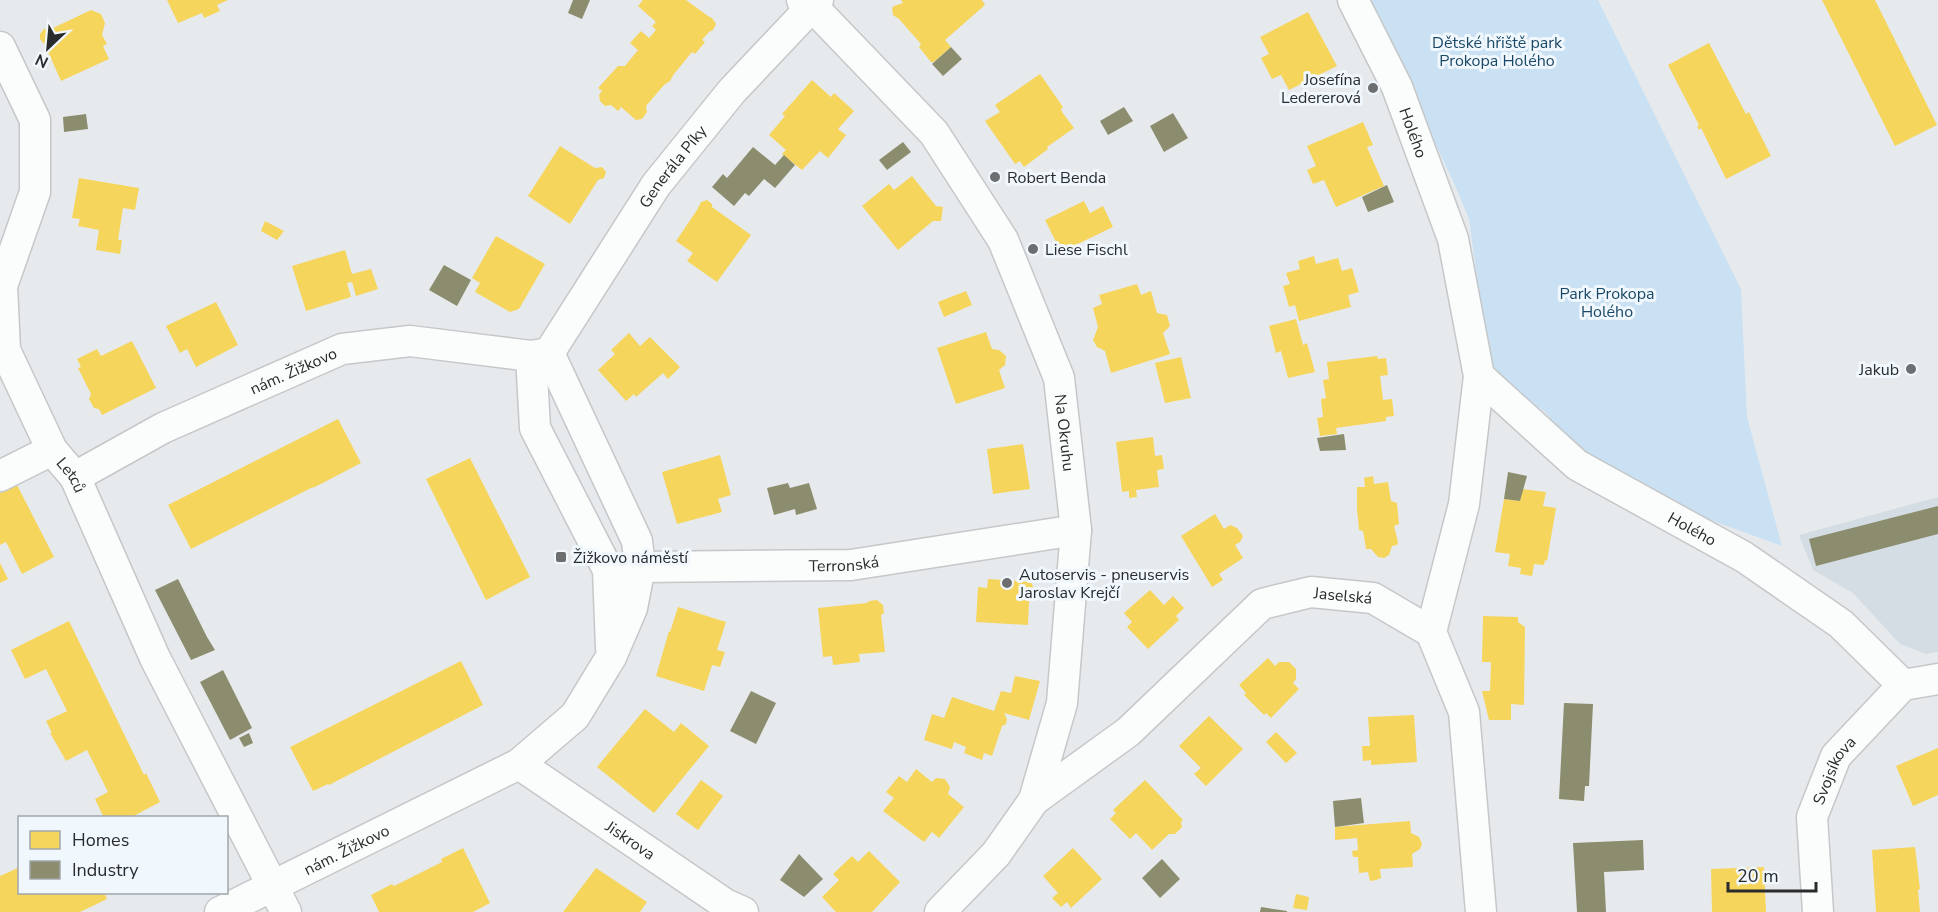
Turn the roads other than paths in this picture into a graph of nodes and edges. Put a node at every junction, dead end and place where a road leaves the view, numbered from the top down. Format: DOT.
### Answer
graph roads {
  1 [pos="1353,0"];
  2 [pos="811,2"];
  3 [pos="0,47"];
  4 [pos="540,355"];
  5 [pos="1479,376"];
  6 [pos="52,450"];
  7 [pos="0,476"];
  8 [pos="75,477"];
  9 [pos="1076,530"];
  10 [pos="640,567"];
  11 [pos="608,570"];
  12 [pos="1431,632"];
  13 [pos="611,657"];
  14 [pos="1938,679"];
  15 [pos="1903,685"];
  16 [pos="519,764"];
  17 [pos="1034,800"];
  18 [pos="272,886"];
  19 [pos="220,912"];
  20 [pos="286,912"];
  21 [pos="743,912"];
  22 [pos="940,912"];
  23 [pos="1481,912"];
  24 [pos="1818,912"];
  1 -- 5 [label="street, Holého"];
  2 -- 4 [label="street, Generála Píky"];
  2 -- 9 [label="street, Na Okruhu"];
  3 -- 6 [label="street, Letců"];
  4 -- 8 [label="street, nám. Žižkovo"];
  4 -- 10 [label="street, nám. Žižkovo"];
  4 -- 11 [label="street"];
  5 -- 12 [label="street, Holého"];
  5 -- 15 [label="street, Holého"];
  6 -- 7 [label="street"];
  6 -- 8 [label="street, Letců"];
  8 -- 18 [label="street, Letců"];
  9 -- 10 [label="street, Terronská"];
  9 -- 17 [label="street, Na Okruhu"];
  10 -- 11 [label="street, Terronská"];
  10 -- 13 [label="street, nám. Žižkovo"];
  11 -- 13 [label="street"];
  12 -- 17 [label="street, Jaselská"];
  12 -- 23 [label="street"];
  13 -- 16 [label="street, nám. Žižkovo"];
  14 -- 15 [label="street"];
  15 -- 24 [label="street, Svojsíkova"];
  16 -- 18 [label="street, nám. Žižkovo"];
  16 -- 21 [label="street, Jiskrova"];
  17 -- 22 [label="street, Na Okruhu"];
  18 -- 19 [label="street, nám. Žižkovo"];
  18 -- 20 [label="street, Letců"];
}
